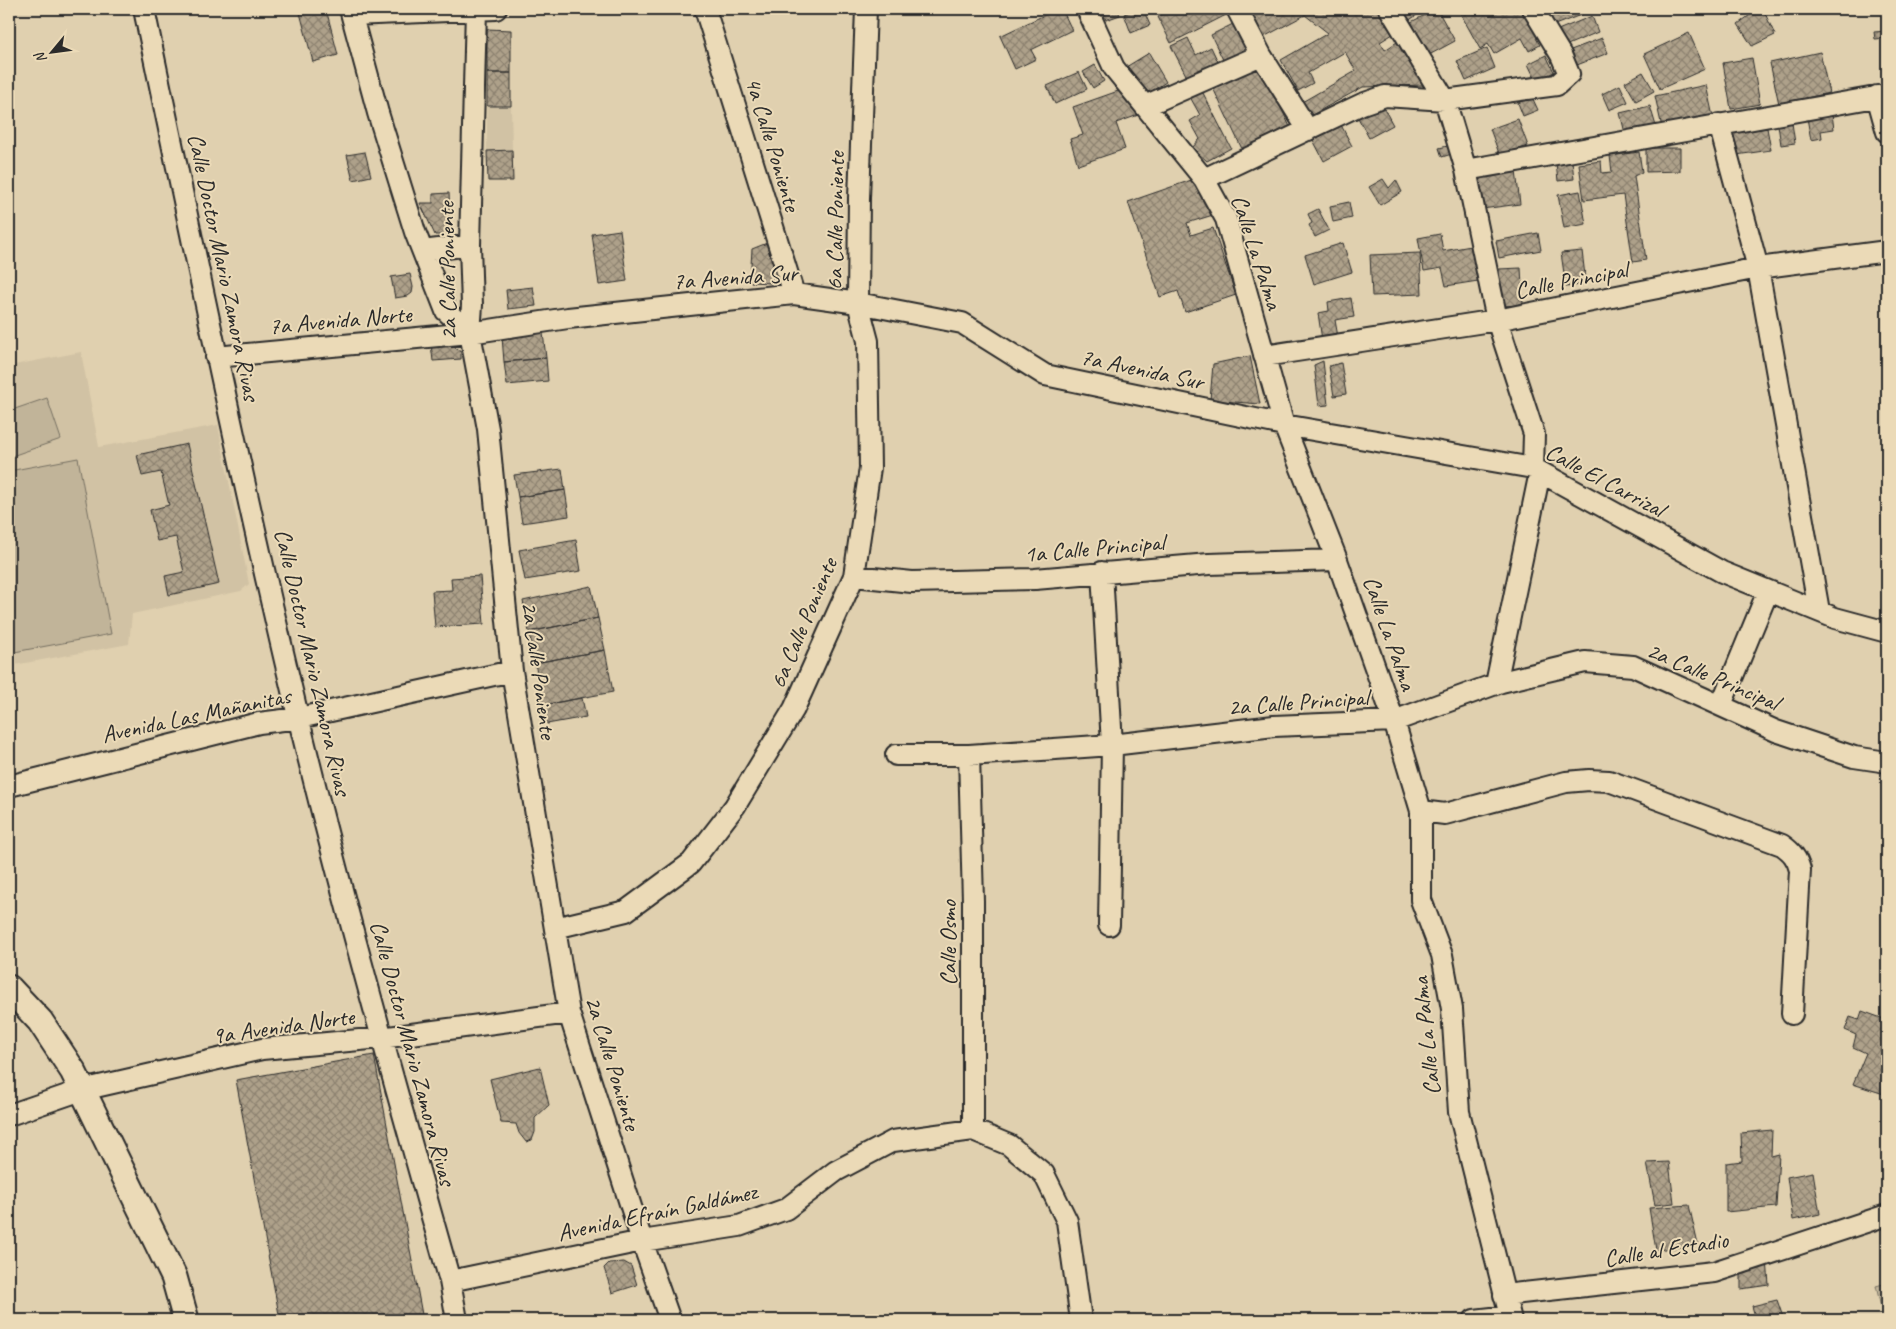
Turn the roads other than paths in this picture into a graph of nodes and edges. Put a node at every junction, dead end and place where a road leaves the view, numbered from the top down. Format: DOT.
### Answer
graph roads {
  1 [pos="146,9"];
  2 [pos="476,9"];
  3 [pos="496,9"];
  4 [pos="705,9"];
  5 [pos="866,9"];
  6 [pos="1087,9"];
  7 [pos="1237,9"];
  8 [pos="1390,9"];
  9 [pos="1533,9"];
  10 [pos="351,12"];
  11 [pos="1261,54"];
  12 [pos="1882,96"];
  13 [pos="1445,100"];
  14 [pos="1145,106"];
  15 [pos="1719,124"];
  16 [pos="1308,130"];
  17 [pos="1887,132"];
  18 [pos="1466,170"];
  19 [pos="1204,178"];
  20 [pos="470,245"];
  21 [pos="1887,251"];
  22 [pos="423,252"];
  23 [pos="1758,268"];
  24 [pos="794,294"];
  25 [pos="858,304"];
  26 [pos="1497,320"];
  27 [pos="470,333"];
  28 [pos="1264,356"];
  29 [pos="216,357"];
  30 [pos="1284,425"];
  31 [pos="1536,470"];
  32 [pos="1337,560"];
  33 [pos="1102,572"];
  34 [pos="854,576"];
  35 [pos="1768,591"];
  36 [pos="1819,612"];
  37 [pos="1887,632"];
  38 [pos="512,671"];
  39 [pos="1496,684"];
  40 [pos="1721,705"];
  41 [pos="299,718"];
  42 [pos="1394,721"];
  43 [pos="1112,745"];
  44 [pos="896,755"];
  45 [pos="969,755"];
  46 [pos="1887,762"];
  47 [pos="9,786"];
  48 [pos="1421,811"];
  49 [pos="1109,925"];
  50 [pos="555,928"];
  51 [pos="9,988"];
  52 [pos="569,1013"];
  53 [pos="1792,1014"];
  54 [pos="381,1038"];
  55 [pos="82,1090"];
  56 [pos="9,1115"];
  57 [pos="973,1130"];
  58 [pos="1887,1215"];
  59 [pos="642,1241"];
  60 [pos="450,1281"];
  61 [pos="1504,1295"];
  62 [pos="1511,1318"];
  63 [pos="186,1320"];
  64 [pos="457,1320"];
  65 [pos="670,1320"];
  66 [pos="1080,1320"];
  67 [pos="1474,1320"];
  1 -- 29 [label="street, Calle Doctor Mario Zamora Rivas"];
  2 -- 3 [label="street"];
  2 -- 10 [label="street"];
  2 -- 20 [label="street, 2a Calle Poniente"];
  4 -- 24 [label="street, 4a Calle Poniente"];
  5 -- 25 [label="street, 6a Calle Poniente"];
  6 -- 14 [label="street, Calle La Palma"];
  7 -- 11 [label="street"];
  8 -- 13 [label="street"];
  9 -- 13 [label="street"];
  10 -- 22 [label="street"];
  11 -- 14 [label="street"];
  11 -- 16 [label="street"];
  12 -- 15 [label="street"];
  12 -- 17 [label="street"];
  13 -- 16 [label="street"];
  13 -- 18 [label="street"];
  14 -- 19 [label="street, Calle La Palma"];
  15 -- 18 [label="street"];
  15 -- 23 [label="street"];
  16 -- 19 [label="street"];
  18 -- 26 [label="street"];
  19 -- 28 [label="street, Calle La Palma"];
  20 -- 22 [label="street"];
  20 -- 27 [label="street, 2a Calle Poniente"];
  21 -- 23 [label="street, Calle Principal"];
  22 -- 27 [label="street"];
  23 -- 26 [label="street, Calle Principal"];
  23 -- 36 [label="street"];
  24 -- 25 [label="street, 7a Avenida Sur"];
  24 -- 27 [label="street, 7a Avenida Sur"];
  25 -- 30 [label="street, 7a Avenida Sur"];
  25 -- 34 [label="street, 6a Calle Poniente"];
  26 -- 28 [label="street, Calle Principal"];
  26 -- 31 [label="street"];
  27 -- 29 [label="street, 7a Avenida Norte"];
  27 -- 38 [label="street, 2a Calle Poniente"];
  28 -- 30 [label="street, Calle La Palma"];
  29 -- 41 [label="street, Calle Doctor Mario Zamora Rivas"];
  30 -- 31 [label="street, Calle El Carrizal"];
  30 -- 32 [label="street, Calle La Palma"];
  31 -- 35 [label="street, Calle El Carrizal"];
  31 -- 39 [label="street"];
  32 -- 33 [label="street, 1a Calle Principal"];
  32 -- 42 [label="street, Calle La Palma"];
  33 -- 34 [label="street, 1a Calle Principal"];
  33 -- 43 [label="street"];
  34 -- 50 [label="street, 6a Calle Poniente"];
  35 -- 36 [label="street, Calle El Carrizal"];
  35 -- 40 [label="street"];
  36 -- 37 [label="street, Calle El Carrizal"];
  38 -- 41 [label="street, Avenida Las Mañanitas"];
  38 -- 50 [label="street, 2a Calle Poniente"];
  39 -- 40 [label="street, 2a Calle Principal"];
  39 -- 42 [label="street, 2a Calle Principal"];
  40 -- 46 [label="street, 2a Calle Principal"];
  41 -- 47 [label="street, Avenida Las Mañanitas"];
  41 -- 54 [label="street, Calle Doctor Mario Zamora Rivas"];
  42 -- 43 [label="street, 2a Calle Principal"];
  42 -- 48 [label="street, Calle La Palma"];
  43 -- 45 [label="street, 2a Calle Principal"];
  43 -- 49 [label="street"];
  44 -- 45 [label="street, 2a Calle Principal"];
  45 -- 57 [label="street, Calle Osmo"];
  48 -- 53 [label="street"];
  48 -- 61 [label="street, Calle La Palma"];
  50 -- 52 [label="street, 2a Calle Poniente"];
  51 -- 55 [label="main road"];
  52 -- 54 [label="street, 9a Avenida Norte"];
  52 -- 59 [label="street, 2a Calle Poniente"];
  54 -- 55 [label="street, 9a Avenida Norte"];
  54 -- 60 [label="street, Calle Doctor Mario Zamora Rivas"];
  55 -- 56 [label="street, 9a Avenida Norte"];
  55 -- 63 [label="main road"];
  57 -- 59 [label="street, Avenida Efraín Galdámez"];
  57 -- 66 [label="street"];
  58 -- 61 [label="street, Calle al Estadio"];
  59 -- 60 [label="street, Avenida Efraín Galdámez"];
  59 -- 65 [label="street, 2a Calle Poniente"];
  60 -- 64 [label="street, Calle Doctor Mario Zamora Rivas"];
  61 -- 62 [label="street, Calle La Palma"];
  62 -- 67 [label="street"];
}
